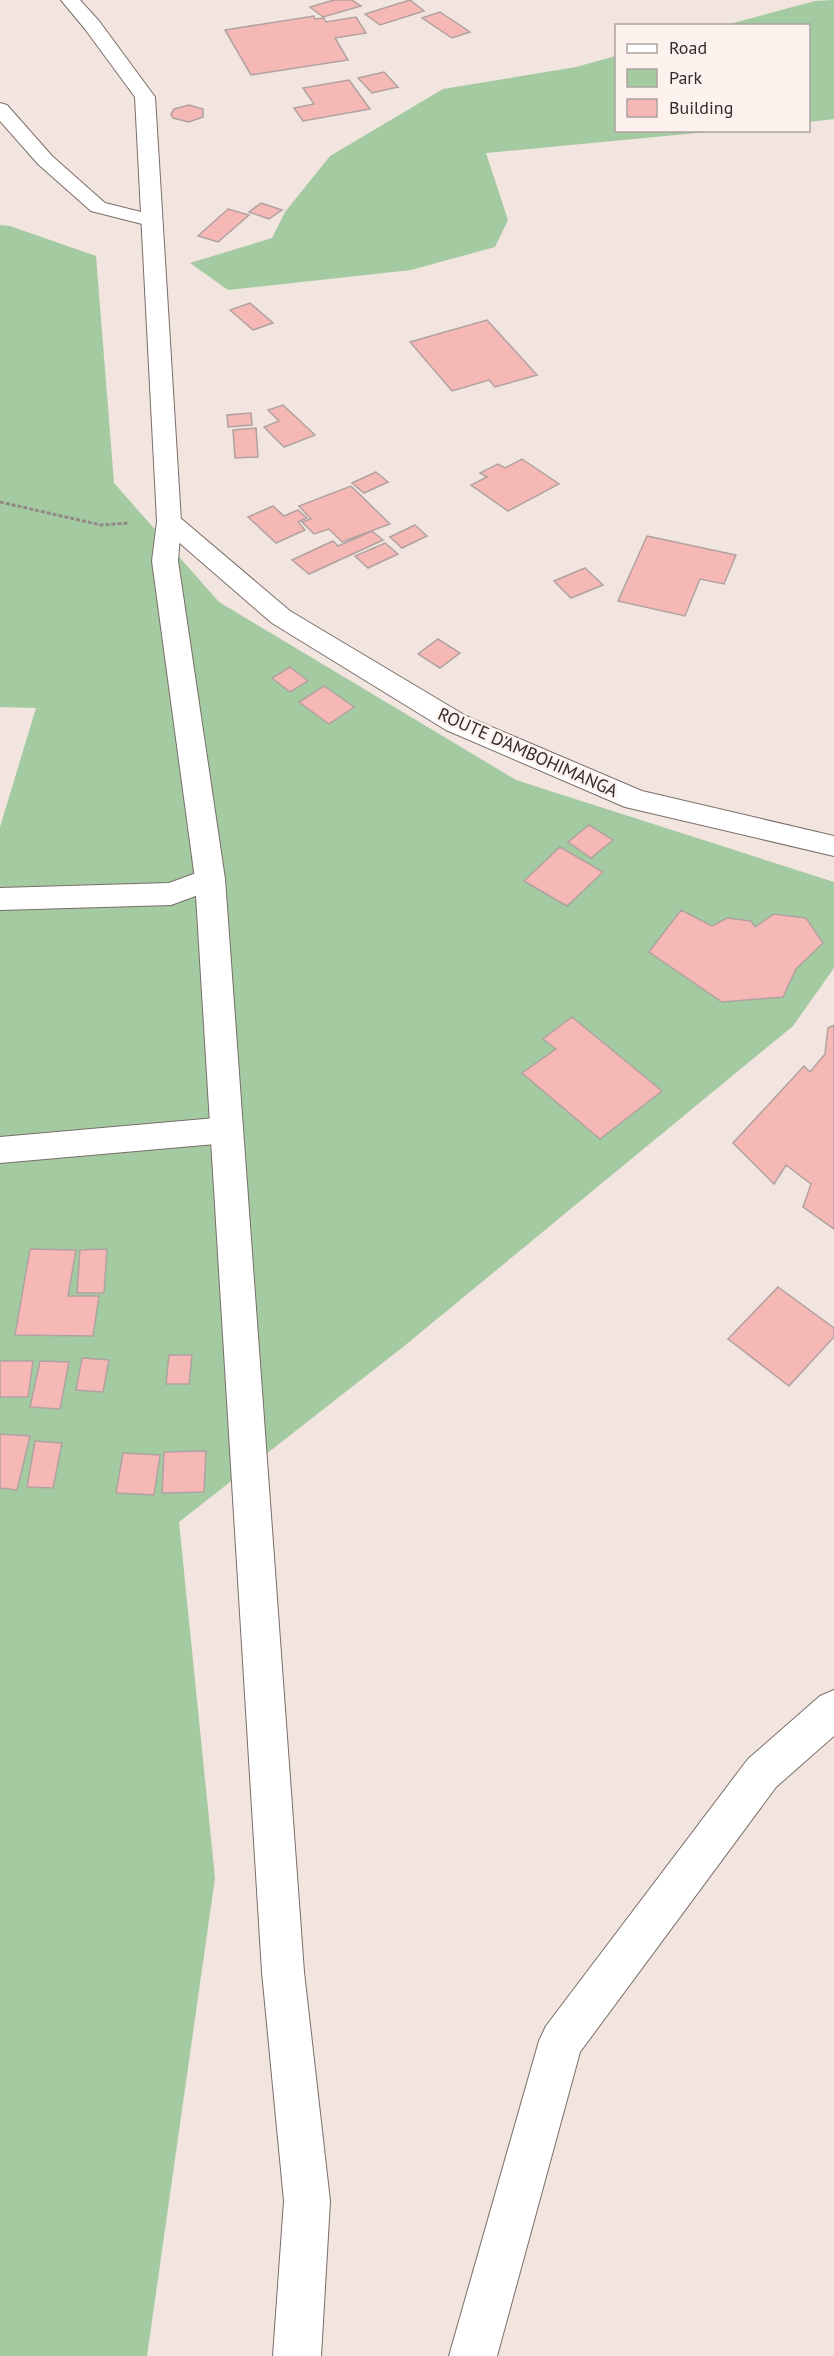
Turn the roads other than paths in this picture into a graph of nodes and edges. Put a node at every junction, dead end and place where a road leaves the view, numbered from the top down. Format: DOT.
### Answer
graph roads {
  1 [pos="73,1"];
  2 [pos="0,109"];
  3 [pos="150,220"];
  4 [pos="168,521"];
  5 [pos="834,846"];
  6 [pos="210,879"];
  7 [pos="0,899"];
  8 [pos="227,1130"];
  9 [pos="0,1150"];
  10 [pos="834,1710"];
  11 [pos="297,2356"];
  12 [pos="472,2356"];
  1 -- 3 [label="main road"];
  2 -- 3 [label="main road"];
  3 -- 4 [label="main road"];
  4 -- 5 [label="main road, ROUTE D'AMBOHIMANGA"];
  4 -- 6 [label="main road"];
  6 -- 7 [label="main road"];
  6 -- 8 [label="main road"];
  8 -- 9 [label="main road"];
  8 -- 11 [label="main road"];
  10 -- 12 [label="main road"];
}
